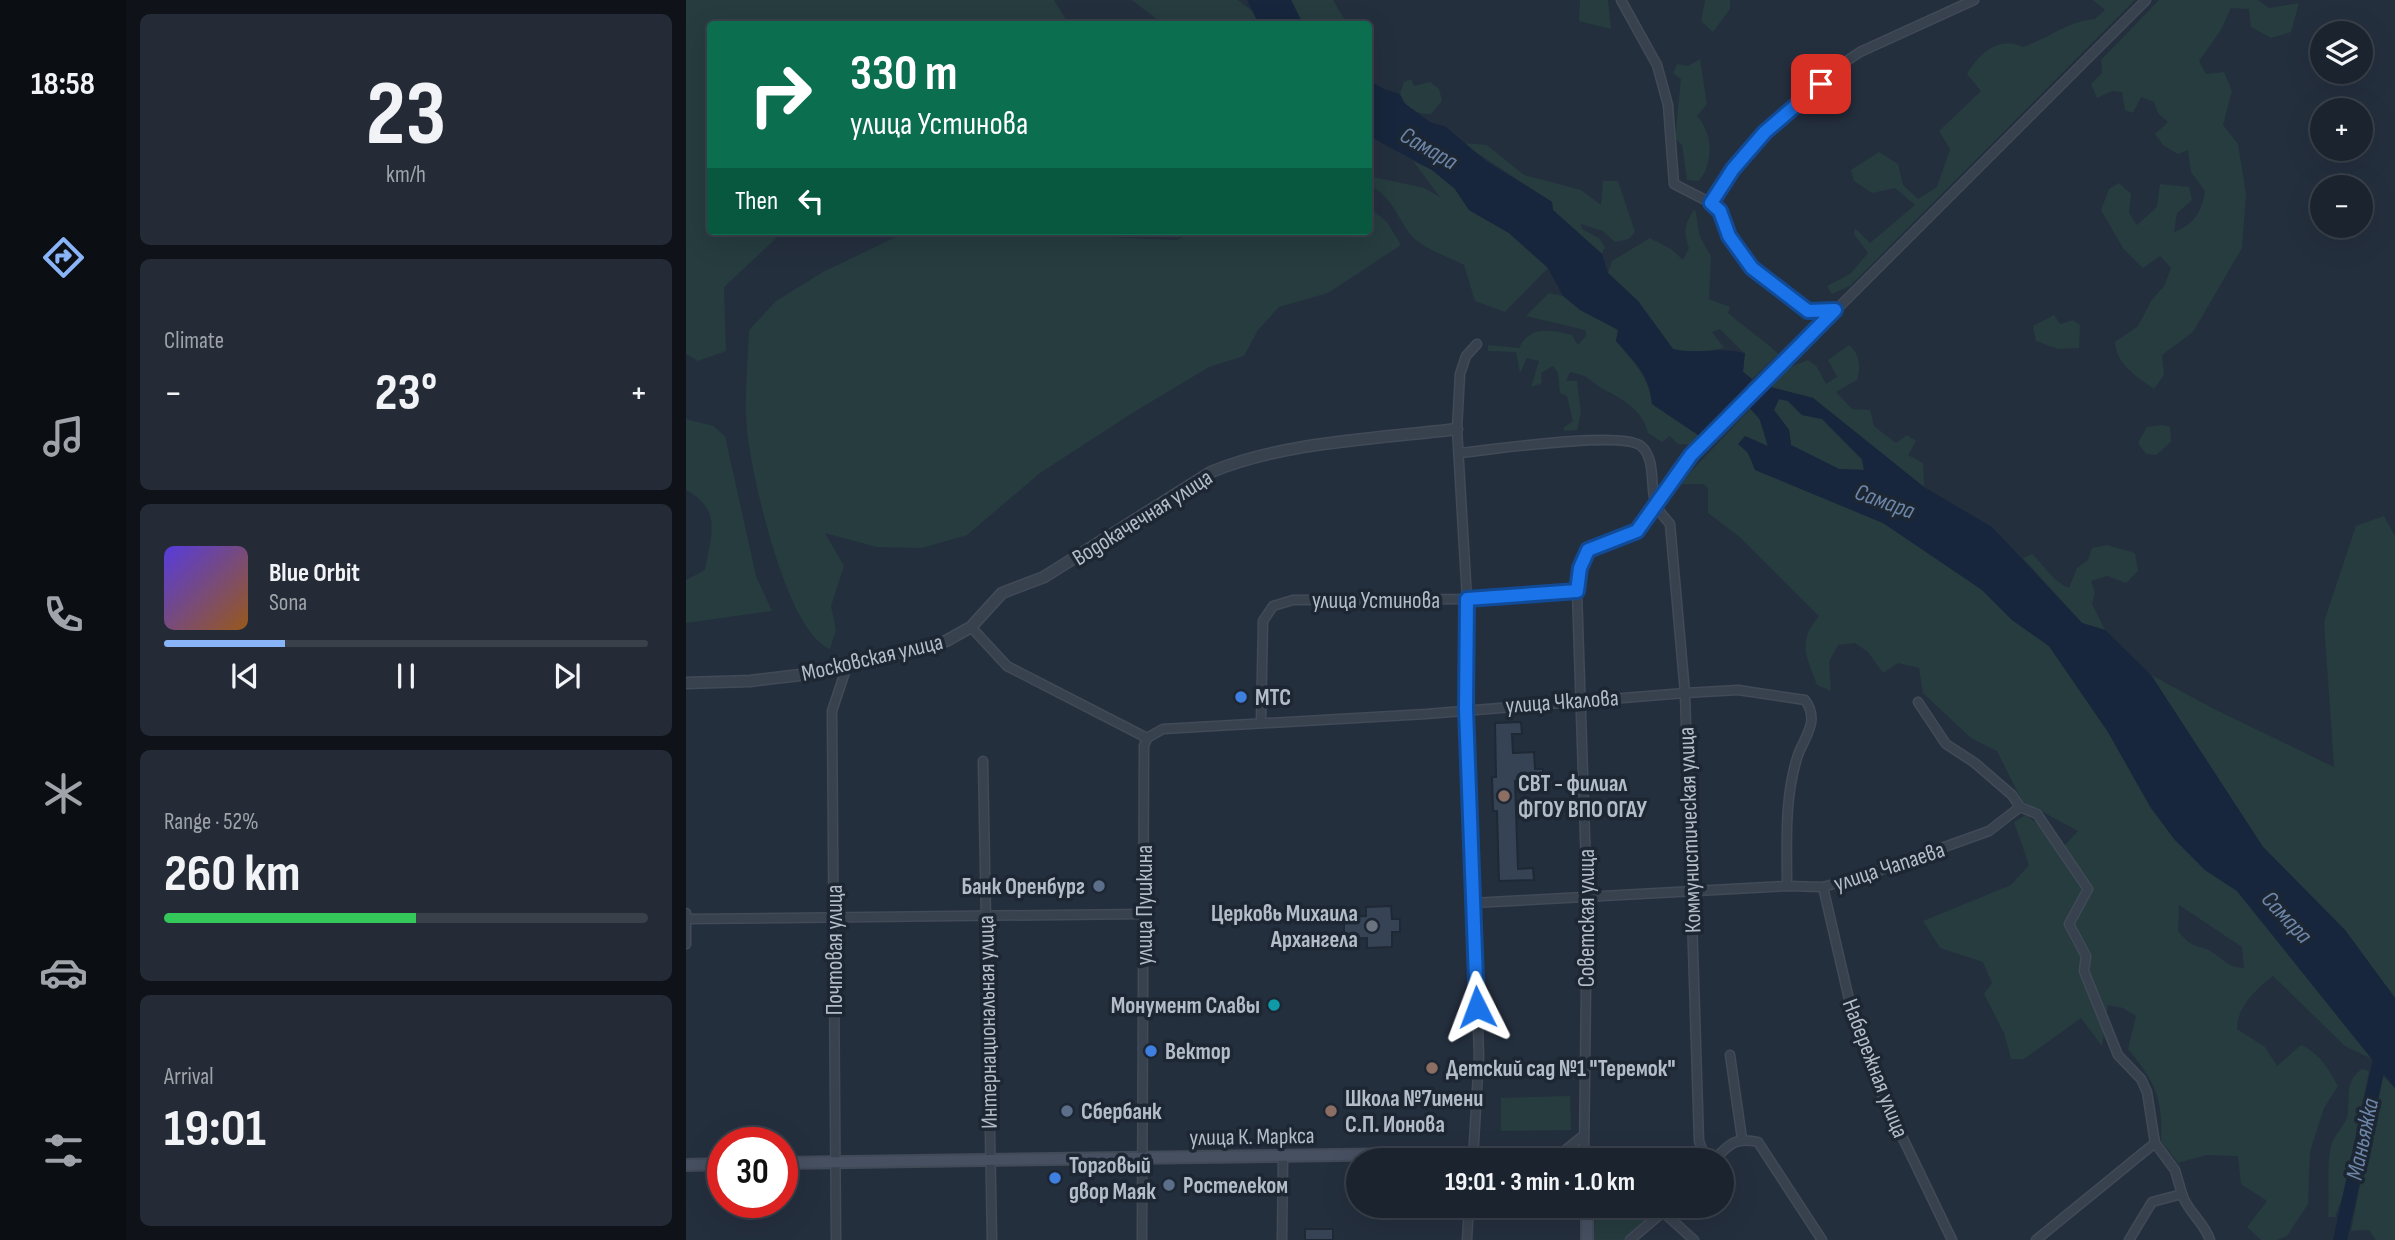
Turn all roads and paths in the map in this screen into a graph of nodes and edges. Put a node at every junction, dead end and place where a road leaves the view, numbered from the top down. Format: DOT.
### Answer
graph roads {
  1 [pos="1621,0"];
  2 [pos="1974,0"];
  3 [pos="2146,0"];
  4 [pos="1711,203"];
  5 [pos="1835,310"];
  6 [pos="1477,344"];
  7 [pos="1457,429"];
  8 [pos="1459,453"];
  9 [pos="1655,504"];
  10 [pos="1577,591"];
  11 [pos="1467,599"];
  12 [pos="971,627"];
  13 [pos="848,663"];
  14 [pos="686,683"];
  15 [pos="1685,693"];
  16 [pos="1581,699"];
  17 [pos="1918,702"];
  18 [pos="1466,709"];
  19 [pos="1261,723"];
  20 [pos="1147,738"];
  21 [pos="983,761"];
  22 [pos="2020,807"];
  23 [pos="1787,886"];
  24 [pos="1823,887"];
  25 [pos="1690,893"];
  26 [pos="1587,898"];
  27 [pos="1473,903"];
  28 [pos="686,912"];
  29 [pos="1143,914"];
  30 [pos="985,917"];
  31 [pos="686,919"];
  32 [pos="835,919"];
  33 [pos="686,944"];
  34 [pos="1730,1055"];
  35 [pos="1584,1135"];
  36 [pos="1742,1139"];
  37 [pos="2155,1143"];
  38 [pos="1474,1148"];
  39 [pos="1568,1148"];
  40 [pos="1584,1148"];
  41 [pos="1702,1148"];
  42 [pos="1725,1148"];
  43 [pos="1283,1156"];
  44 [pos="1346,1156"];
  45 [pos="1142,1159"];
  46 [pos="833,1162"];
  47 [pos="990,1162"];
  48 [pos="798,1163"];
  49 [pos="707,1164"];
  50 [pos="686,1165"];
  51 [pos="2182,1194"];
  52 [pos="1468,1218"];
  53 [pos="1587,1218"];
  54 [pos="1656,1218"];
  55 [pos="1674,1218"];
  56 [pos="836,1240"];
  57 [pos="992,1240"];
  58 [pos="1142,1240"];
  59 [pos="1282,1240"];
  60 [pos="1467,1240"];
  61 [pos="1587,1240"];
  62 [pos="1630,1240"];
  63 [pos="1694,1240"];
  64 [pos="1822,1240"];
  65 [pos="1952,1240"];
  66 [pos="2036,1240"];
  67 [pos="2129,1240"];
  68 [pos="2210,1240"];
  1 -- 4 [label="street"];
  2 -- 4 [label="street"];
  3 -- 5 [label="street"];
  4 -- 5 [label="street"];
  5 -- 9 [label="street"];
  6 -- 7 [label="street"];
  7 -- 8 [label="street"];
  7 -- 12 [label="street, Водокачечная улица"];
  8 -- 9 [label="street"];
  8 -- 11 [label="street"];
  9 -- 10 [label="street"];
  9 -- 15 [label="street, Коммунистическая улица"];
  10 -- 11 [label="street, улица Устинова"];
  10 -- 16 [label="street, Советская улица"];
  11 -- 18 [label="street"];
  11 -- 19 [label="street, улица Устинова"];
  12 -- 13 [label="street, Московская улица"];
  12 -- 20 [label="street, Московская улица"];
  13 -- 14 [label="street, Московская улица"];
  13 -- 32 [label="street, Почтовая улица"];
  15 -- 16 [label="street, улица Чкалова"];
  15 -- 23 [label="street, улица Чкалова"];
  15 -- 25 [label="street, Коммунистическая улица"];
  16 -- 18 [label="street, улица Чкалова"];
  16 -- 26 [label="street, Советская улица"];
  17 -- 22 [label="street"];
  18 -- 19 [label="street, улица Чкалова"];
  18 -- 27 [label="street"];
  19 -- 20 [label="street, улица Чкалова"];
  20 -- 29 [label="street, улица Пушкина"];
  21 -- 30 [label="street, Интернациональная улица"];
  22 -- 24 [label="street, улица Чапаева"];
  22 -- 37 [label="street"];
  23 -- 24 [label="street, улица Чапаева"];
  23 -- 25 [label="street, улица Чапаева"];
  24 -- 65 [label="street, Набережная улица"];
  25 -- 26 [label="street, улица Чапаева"];
  25 -- 41 [label="street, Коммунистическая улица"];
  26 -- 27 [label="street, улица Чапаева"];
  26 -- 35 [label="street, Советская улица"];
  27 -- 38 [label="street"];
  28 -- 31 [label="street"];
  29 -- 30 [label="street"];
  29 -- 45 [label="street, улица Пушкина"];
  30 -- 32 [label="street"];
  30 -- 47 [label="street, Интернациональная улица"];
  31 -- 32 [label="street"];
  31 -- 33 [label="street"];
  32 -- 46 [label="street, Почтовая улица"];
  34 -- 36 [label="street"];
  35 -- 39 [label="street"];
  35 -- 40 [label="street, Советская улица"];
  36 -- 42 [label="street"];
  36 -- 64 [label="street"];
  37 -- 51 [label="street"];
  37 -- 66 [label="street"];
  43 -- 44 [label="main road, улица К. Маркса"];
  43 -- 45 [label="main road, улица К. Маркса"];
  43 -- 59 [label="street"];
  45 -- 47 [label="main road, улица К. Маркса"];
  45 -- 58 [label="street, улица Пушкина"];
  46 -- 47 [label="main road, улица К. Маркса"];
  46 -- 48 [label="main road, улица К. Маркса"];
  46 -- 56 [label="street, Почтовая улица"];
  47 -- 57 [label="street, Интернациональная улица"];
  49 -- 50 [label="main road"];
  51 -- 67 [label="street"];
  51 -- 68 [label="street"];
  52 -- 60 [label="street"];
  53 -- 61 [label="main road"];
  54 -- 62 [label="street"];
  55 -- 63 [label="street"];
}
